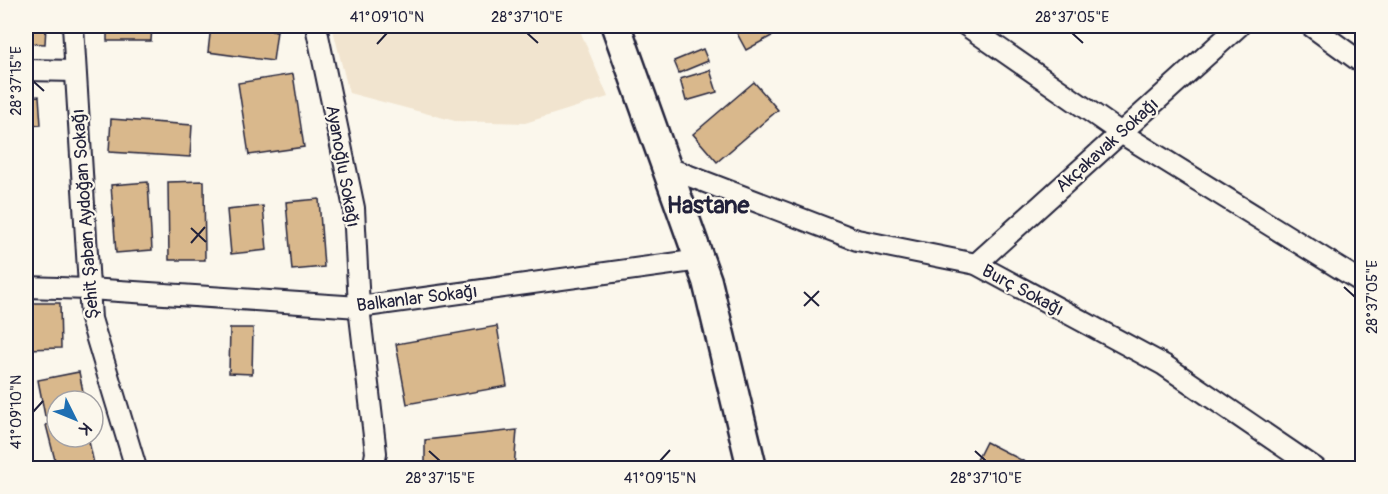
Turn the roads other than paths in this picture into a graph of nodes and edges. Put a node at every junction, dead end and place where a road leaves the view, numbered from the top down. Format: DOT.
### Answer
graph roads {
  1 [pos="73,26"];
  2 [pos="316,26"];
  3 [pos="616,26"];
  4 [pos="967,26"];
  5 [pos="1239,26"];
  6 [pos="1311,26"];
  7 [pos="1362,63"];
  8 [pos="26,70"];
  9 [pos="75,71"];
  10 [pos="1121,133"];
  11 [pos="666,167"];
  12 [pos="700,261"];
  13 [pos="976,264"];
  14 [pos="1362,282"];
  15 [pos="26,287"];
  16 [pos="88,289"];
  17 [pos="359,307"];
  18 [pos="136,468"];
  19 [pos="373,468"];
  20 [pos="752,468"];
  21 [pos="1315,468"];
  1 -- 9 [label="street, Şehit Şaban Aydoğan Sokağı"];
  2 -- 17 [label="street, Ayanoğlu Sokağı"];
  3 -- 11 [label="street"];
  4 -- 10 [label="street"];
  5 -- 10 [label="street, Akçakavak Sokağı"];
  6 -- 7 [label="street"];
  8 -- 9 [label="street"];
  9 -- 16 [label="street, Şehit Şaban Aydoğan Sokağı"];
  10 -- 13 [label="street, Akçakavak Sokağı"];
  10 -- 14 [label="street"];
  11 -- 12 [label="street"];
  11 -- 13 [label="street, Burç Sokağı"];
  12 -- 17 [label="street, Balkanlar Sokağı"];
  12 -- 20 [label="street"];
  13 -- 21 [label="street, Burç Sokağı"];
  15 -- 16 [label="street, Balkanlar Sokağı"];
  16 -- 17 [label="street, Balkanlar Sokağı"];
  16 -- 18 [label="street, Şehit Şaban Aydoğan Sokağı"];
  17 -- 19 [label="street, Ayanoğlu Sokağı"];
}
